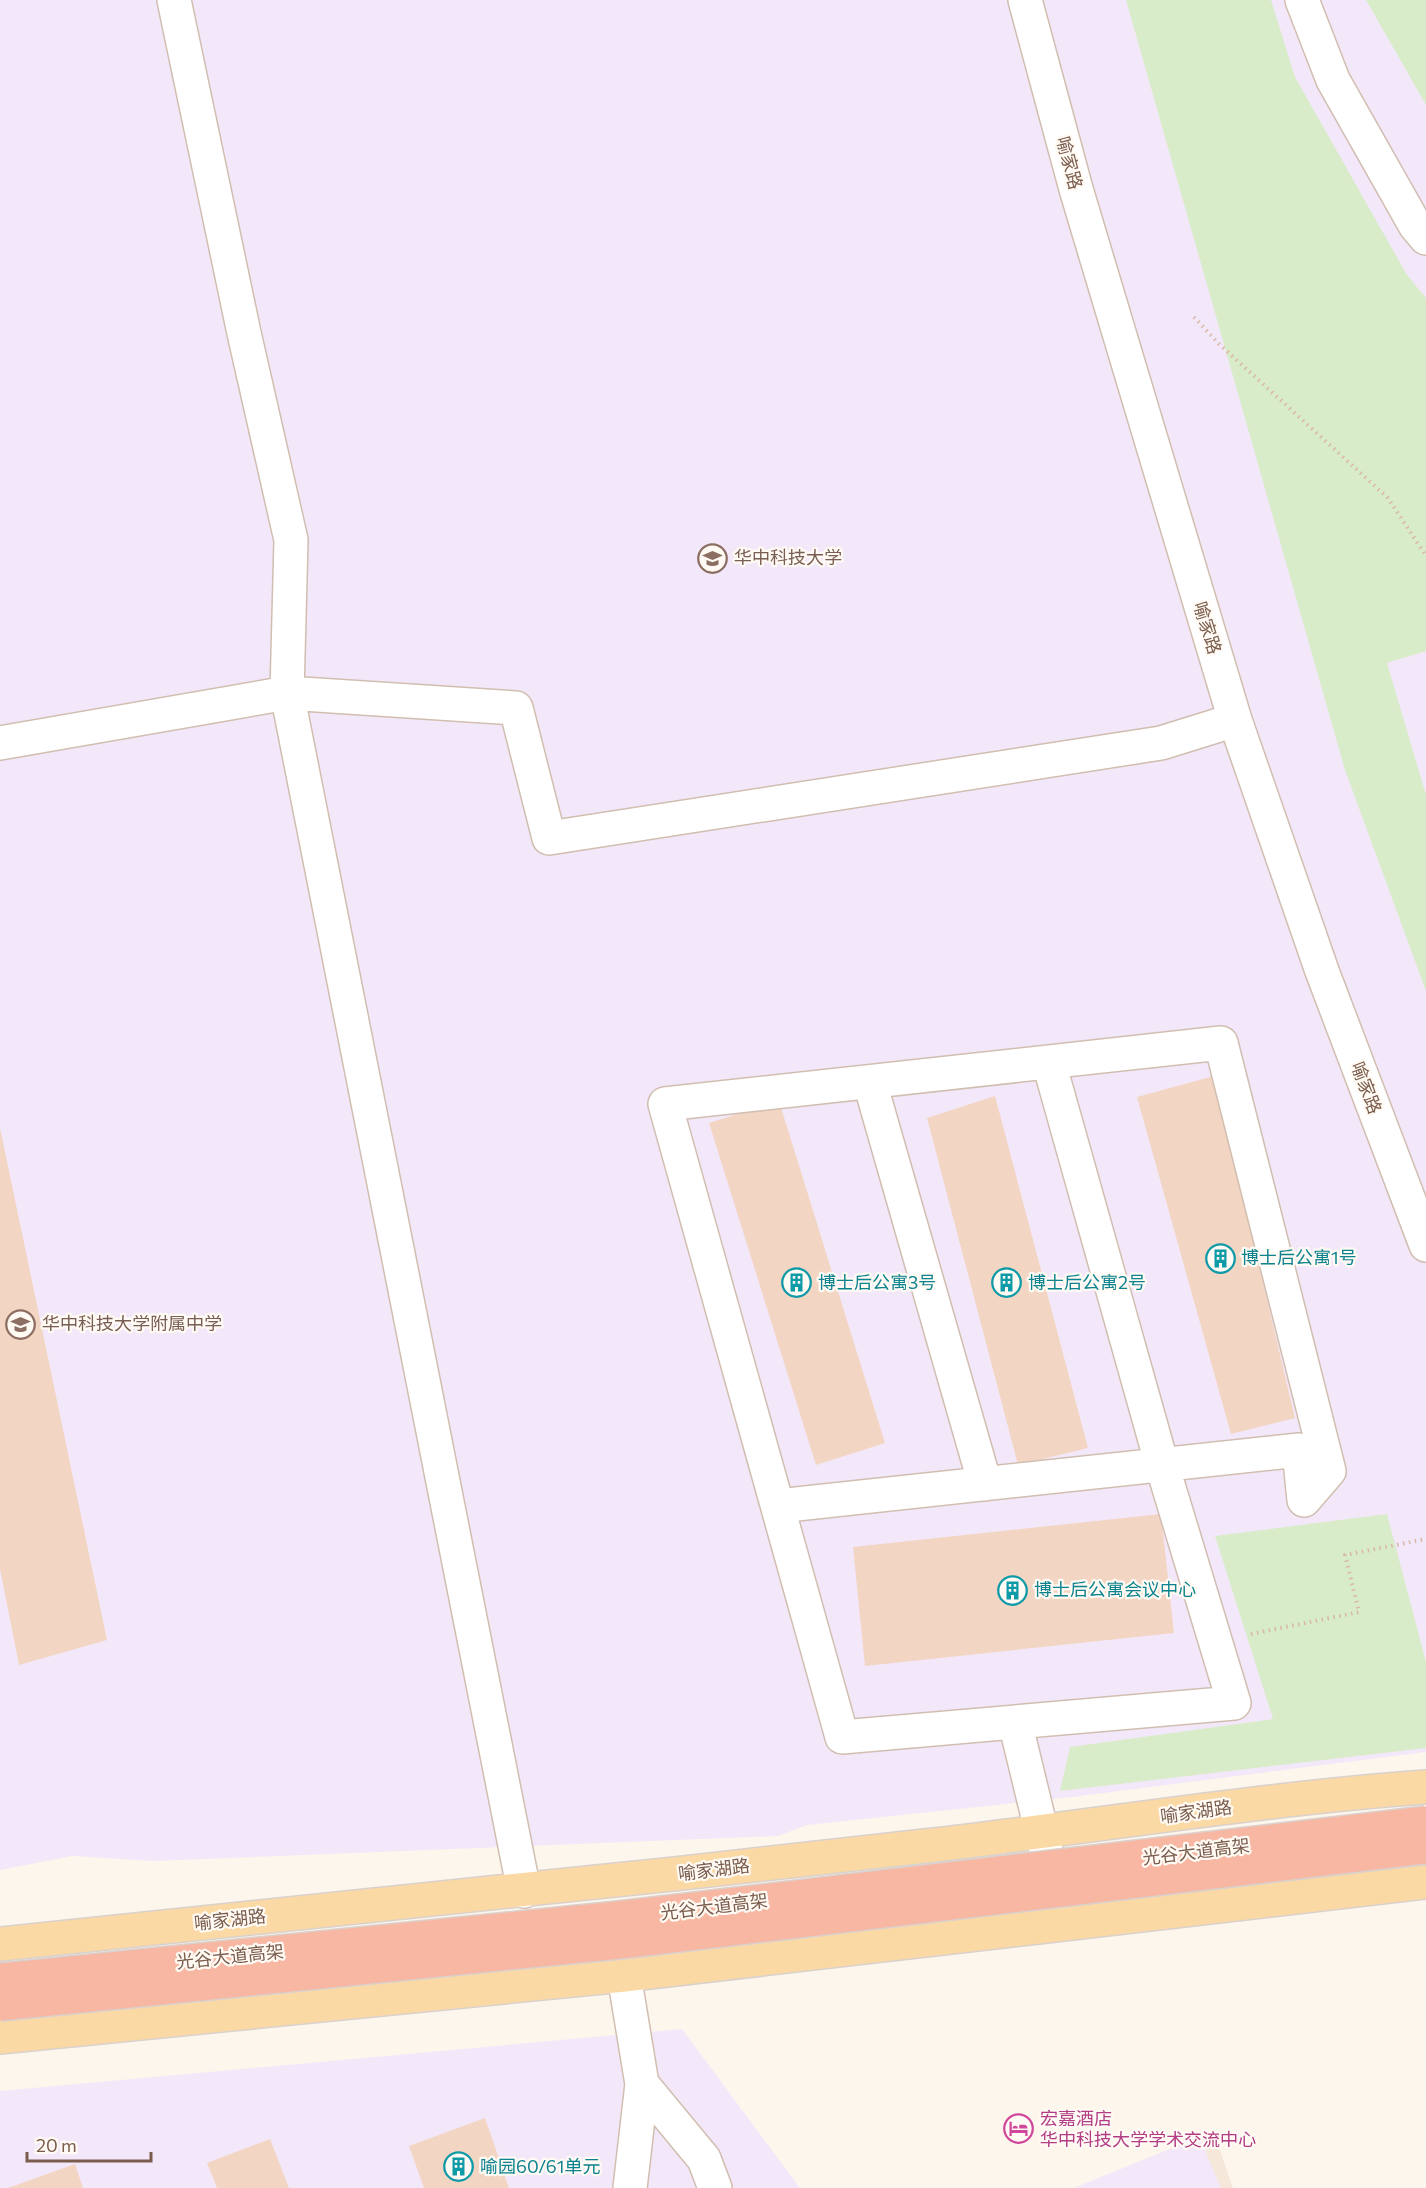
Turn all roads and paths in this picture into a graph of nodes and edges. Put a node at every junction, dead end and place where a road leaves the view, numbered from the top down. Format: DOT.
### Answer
graph roads {
  1 [pos="174,0"];
  2 [pos="1025,0"];
  3 [pos="1302,0"];
  4 [pos="1426,238"];
  5 [pos="1194,317"];
  6 [pos="1426,556"];
  7 [pos="287,693"];
  8 [pos="1235,720"];
  9 [pos="0,743"];
  10 [pos="1049,1063"];
  11 [pos="870,1083"];
  12 [pos="1426,1245"];
  13 [pos="1162,1465"];
  14 [pos="985,1484"];
  15 [pos="778,1506"];
  16 [pos="1426,1539"];
  17 [pos="1215,1641"];
  18 [pos="1015,1722"];
  19 [pos="1426,1787"];
  20 [pos="1426,1823"];
  21 [pos="1042,1832"];
  22 [pos="1426,1847"];
  23 [pos="1426,1882"];
  24 [pos="524,1891"];
  25 [pos="1065,1925"];
  26 [pos="0,1944"];
  27 [pos="624,1975"];
  28 [pos="0,1980"];
  29 [pos="0,2004"];
  30 [pos="0,2037"];
  31 [pos="642,2084"];
  32 [pos="630,2188"];
  33 [pos="715,2188"];
  1 -- 7 [label="street"];
  2 -- 8 [label="street, 喻家路"];
  3 -- 4 [label="street"];
  5 -- 6 [label="path"];
  7 -- 8 [label="street"];
  7 -- 9 [label="street"];
  7 -- 24 [label="street"];
  8 -- 12 [label="street, 喻家路"];
  10 -- 11 [label="street"];
  10 -- 13 [label="street"];
  10 -- 13 [label="street"];
  11 -- 14 [label="street"];
  11 -- 15 [label="street"];
  13 -- 14 [label="street"];
  13 -- 17 [label="street"];
  14 -- 15 [label="street"];
  15 -- 18 [label="street"];
  16 -- 17 [label="path"];
  17 -- 18 [label="street"];
  18 -- 21 [label="street"];
  19 -- 21 [label="main road, 喻家湖路"];
  20 -- 28 [label="highway, 光谷大道高架, bridge"];
  21 -- 24 [label="main road, 喻家湖路"];
  21 -- 25 [label="street"];
  22 -- 29 [label="highway, 光谷大道高架, bridge"];
  23 -- 25 [label="main road"];
  24 -- 26 [label="main road, 喻家湖路"];
  25 -- 27 [label="main road"];
  27 -- 30 [label="main road"];
  27 -- 31 [label="street"];
  31 -- 32 [label="street"];
  31 -- 33 [label="street"];
}
